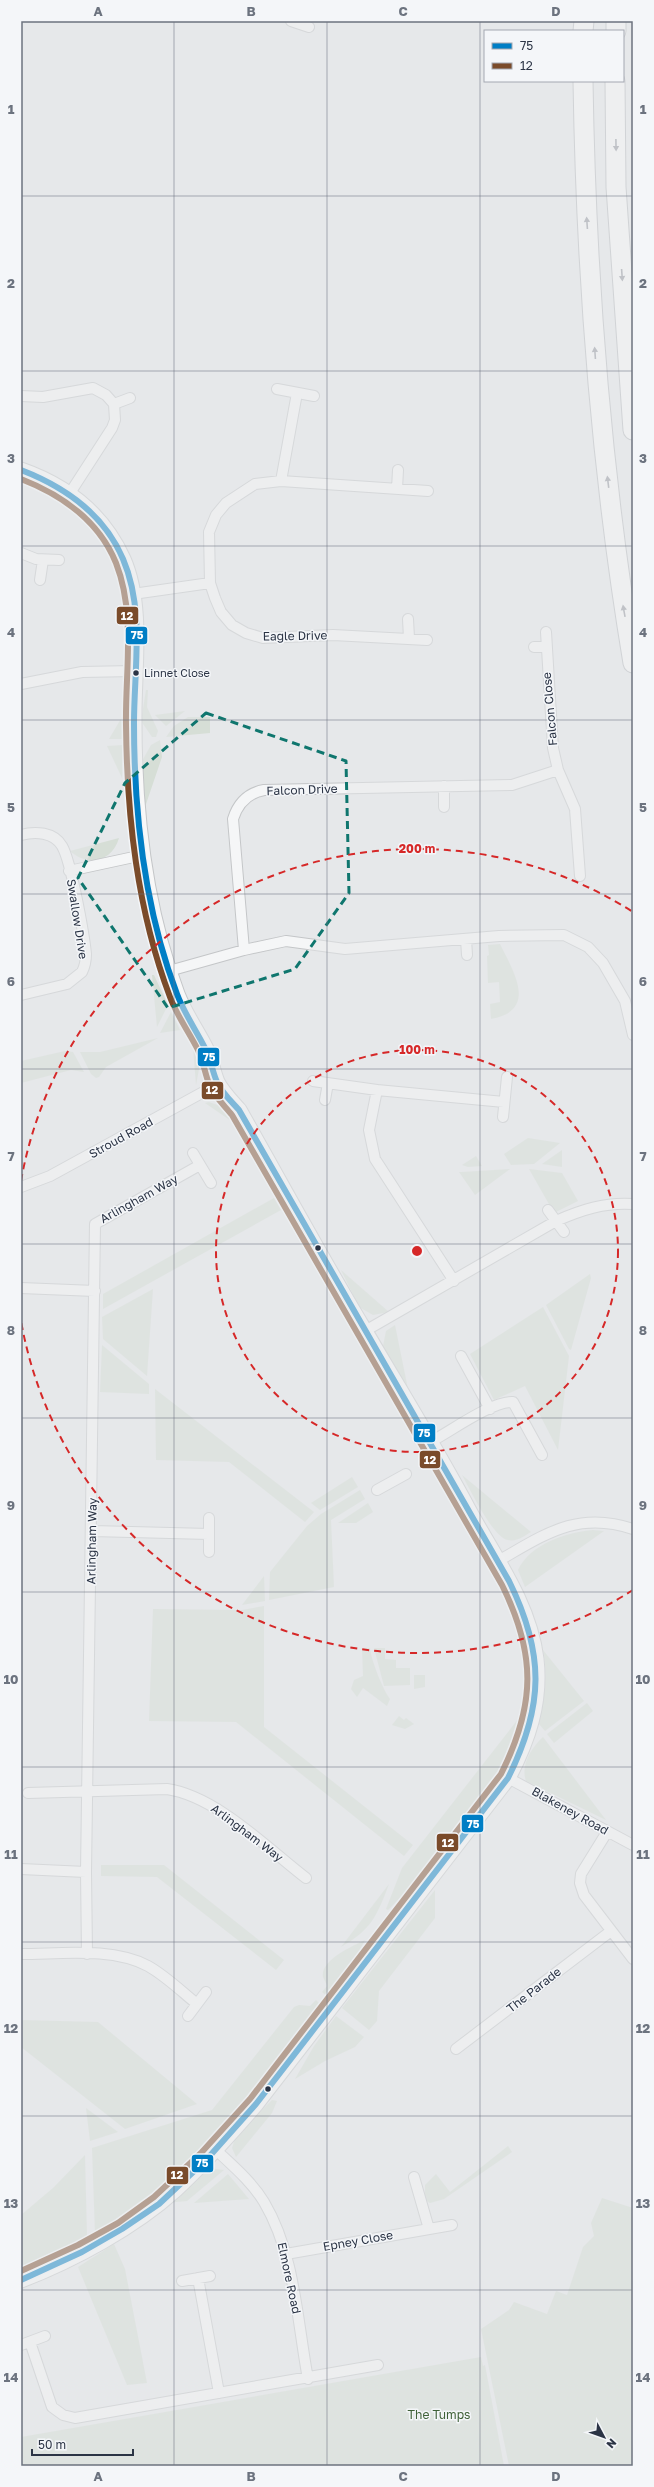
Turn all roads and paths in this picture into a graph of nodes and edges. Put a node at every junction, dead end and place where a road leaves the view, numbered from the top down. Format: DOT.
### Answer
graph roads {
  1 [pos="291,21"];
  2 [pos="308,27"];
  3 [pos="583,82"];
  4 [pos="615,82"];
  5 [pos="277,389"];
  6 [pos="297,393"];
  7 [pos="21,396"];
  8 [pos="314,396"];
  9 [pos="130,398"];
  10 [pos="114,404"];
  11 [pos="633,430"];
  12 [pos="21,470"];
  13 [pos="398,470"];
  14 [pos="281,481"];
  15 [pos="397,489"];
  16 [pos="428,491"];
  17 [pos="70,493"];
  18 [pos="21,553"];
  19 [pos="43,560"];
  20 [pos="59,560"];
  21 [pos="40,580"];
  22 [pos="210,583"];
  23 [pos="133,594"];
  24 [pos="408,619"];
  25 [pos="546,632"];
  26 [pos="409,638"];
  27 [pos="427,640"];
  28 [pos="534,647"];
  29 [pos="545,647"];
  30 [pos="633,663"];
  31 [pos="134,671"];
  32 [pos="21,684"];
  33 [pos="558,770"];
  34 [pos="444,786"];
  35 [pos="444,807"];
  36 [pos="21,835"];
  37 [pos="143,856"];
  38 [pos="70,871"];
  39 [pos="580,876"];
  40 [pos="466,939"];
  41 [pos="244,950"];
  42 [pos="467,955"];
  43 [pos="169,971"];
  44 [pos="21,995"];
  45 [pos="633,1035"];
  46 [pos="507,1077"];
  47 [pos="313,1080"];
  48 [pos="328,1083"];
  49 [pos="218,1084"];
  50 [pos="377,1090"];
  51 [pos="325,1100"];
  52 [pos="504,1102"];
  53 [pos="502,1117"];
  54 [pos="193,1153"];
  55 [pos="200,1165"];
  56 [pos="211,1184"];
  57 [pos="21,1187"];
  58 [pos="633,1204"];
  59 [pos="548,1210"];
  60 [pos="556,1221"];
  61 [pos="564,1232"];
  62 [pos="454,1281"];
  63 [pos="21,1288"];
  64 [pos="95,1291"];
  65 [pos="365,1331"];
  66 [pos="461,1356"];
  67 [pos="490,1409"];
  68 [pos="432,1441"];
  69 [pos="542,1455"];
  70 [pos="406,1474"];
  71 [pos="377,1490"];
  72 [pos="209,1518"];
  73 [pos="633,1529"];
  74 [pos="92,1531"];
  75 [pos="209,1534"];
  76 [pos="209,1552"];
  77 [pos="498,1561"];
  78 [pos="508,1778"];
  79 [pos="89,1791"];
  80 [pos="28,1793"];
  81 [pos="607,1832"];
  82 [pos="633,1845"];
  83 [pos="21,1869"];
  84 [pos="86,1872"];
  85 [pos="306,1878"];
  86 [pos="611,1931"];
  87 [pos="21,1954"];
  88 [pos="87,1954"];
  89 [pos="633,1959"];
  90 [pos="206,1992"];
  91 [pos="197,2004"];
  92 [pos="188,2016"];
  93 [pos="456,2049"];
  94 [pos="216,2150"];
  95 [pos="414,2177"];
  96 [pos="452,2225"];
  97 [pos="429,2228"];
  98 [pos="286,2254"];
  99 [pos="210,2276"];
  100 [pos="198,2278"];
  101 [pos="21,2280"];
  102 [pos="182,2281"];
  103 [pos="45,2336"];
  104 [pos="26,2344"];
  105 [pos="378,2365"];
  106 [pos="308,2379"];
  107 [pos="219,2393"];
  1 -- 2 [label="street"];
  30 -- 3 [label="highway, one-way"];
  4 -- 11 [label="highway, one-way"];
  5 -- 6 [label="street"];
  6 -- 8 [label="street"];
  6 -- 14 [label="street"];
  7 -- 10 [label="street"];
  9 -- 10 [label="street"];
  10 -- 17 [label="street"];
  12 -- 17 [label="street"];
  13 -- 15 [label="street"];
  14 -- 15 [label="street, Eagle Drive"];
  14 -- 22 [label="street, Eagle Drive"];
  15 -- 16 [label="street, Eagle Drive"];
  17 -- 23 [label="street"];
  18 -- 19 [label="street"];
  19 -- 20 [label="street"];
  19 -- 21 [label="street"];
  22 -- 23 [label="street"];
  22 -- 26 [label="street, Eagle Drive"];
  23 -- 31 [label="street"];
  24 -- 26 [label="street"];
  25 -- 29 [label="street, Falcon Close"];
  26 -- 27 [label="street, Eagle Drive"];
  28 -- 29 [label="street"];
  29 -- 33 [label="street, Falcon Close"];
  31 -- 32 [label="street"];
  31 -- 37 [label="street"];
  33 -- 34 [label="street, Falcon Drive"];
  33 -- 39 [label="street, Falcon Close"];
  34 -- 35 [label="street"];
  34 -- 41 [label="street, Falcon Drive"];
  36 -- 38 [label="street, Swallow Drive"];
  37 -- 38 [label="street, Swallow Drive"];
  37 -- 43 [label="street"];
  38 -- 44 [label="street, Swallow Drive"];
  40 -- 41 [label="street"];
  40 -- 42 [label="street"];
  40 -- 45 [label="street"];
  41 -- 43 [label="street"];
  43 -- 49 [label="street"];
  46 -- 52 [label="street"];
  47 -- 48 [label="street"];
  48 -- 50 [label="street"];
  48 -- 51 [label="street"];
  49 -- 57 [label="street, Stroud Road"];
  49 -- 65 [label="street"];
  50 -- 52 [label="street"];
  50 -- 62 [label="street"];
  52 -- 53 [label="street"];
  54 -- 55 [label="street"];
  55 -- 56 [label="street"];
  55 -- 64 [label="street, Arlingham Way"];
  58 -- 60 [label="street"];
  59 -- 60 [label="street"];
  60 -- 61 [label="street"];
  60 -- 62 [label="street"];
  62 -- 65 [label="street"];
  63 -- 64 [label="street"];
  64 -- 74 [label="street, Arlingham Way"];
  65 -- 68 [label="street"];
  66 -- 67 [label="street"];
  67 -- 68 [label="street"];
  67 -- 69 [label="street"];
  68 -- 77 [label="street"];
  70 -- 71 [label="street"];
  72 -- 75 [label="street"];
  73 -- 77 [label="street"];
  74 -- 75 [label="street"];
  74 -- 79 [label="street, Arlingham Way"];
  75 -- 76 [label="street"];
  77 -- 78 [label="street"];
  78 -- 81 [label="street, Blakeney Road"];
  78 -- 94 [label="street"];
  79 -- 80 [label="street, Arlingham Way"];
  79 -- 84 [label="street, Arlingham Way"];
  79 -- 85 [label="street, Arlingham Way"];
  81 -- 82 [label="street, Blakeney Road"];
  81 -- 86 [label="street"];
  83 -- 84 [label="street"];
  84 -- 88 [label="street, Arlingham Way"];
  86 -- 89 [label="street"];
  86 -- 93 [label="street, The Parade"];
  87 -- 88 [label="street"];
  88 -- 91 [label="street"];
  90 -- 91 [label="street"];
  91 -- 92 [label="street"];
  94 -- 98 [label="street, Elmore Road"];
  94 -- 101 [label="street"];
  95 -- 97 [label="street"];
  96 -- 97 [label="street, Epney Close"];
  97 -- 98 [label="street, Epney Close"];
  98 -- 106 [label="street, Elmore Road"];
  99 -- 100 [label="street"];
  100 -- 102 [label="street"];
  100 -- 107 [label="street"];
  103 -- 104 [label="street"];
  104 -- 107 [label="street"];
  105 -- 106 [label="street"];
  106 -- 107 [label="street"];
}
